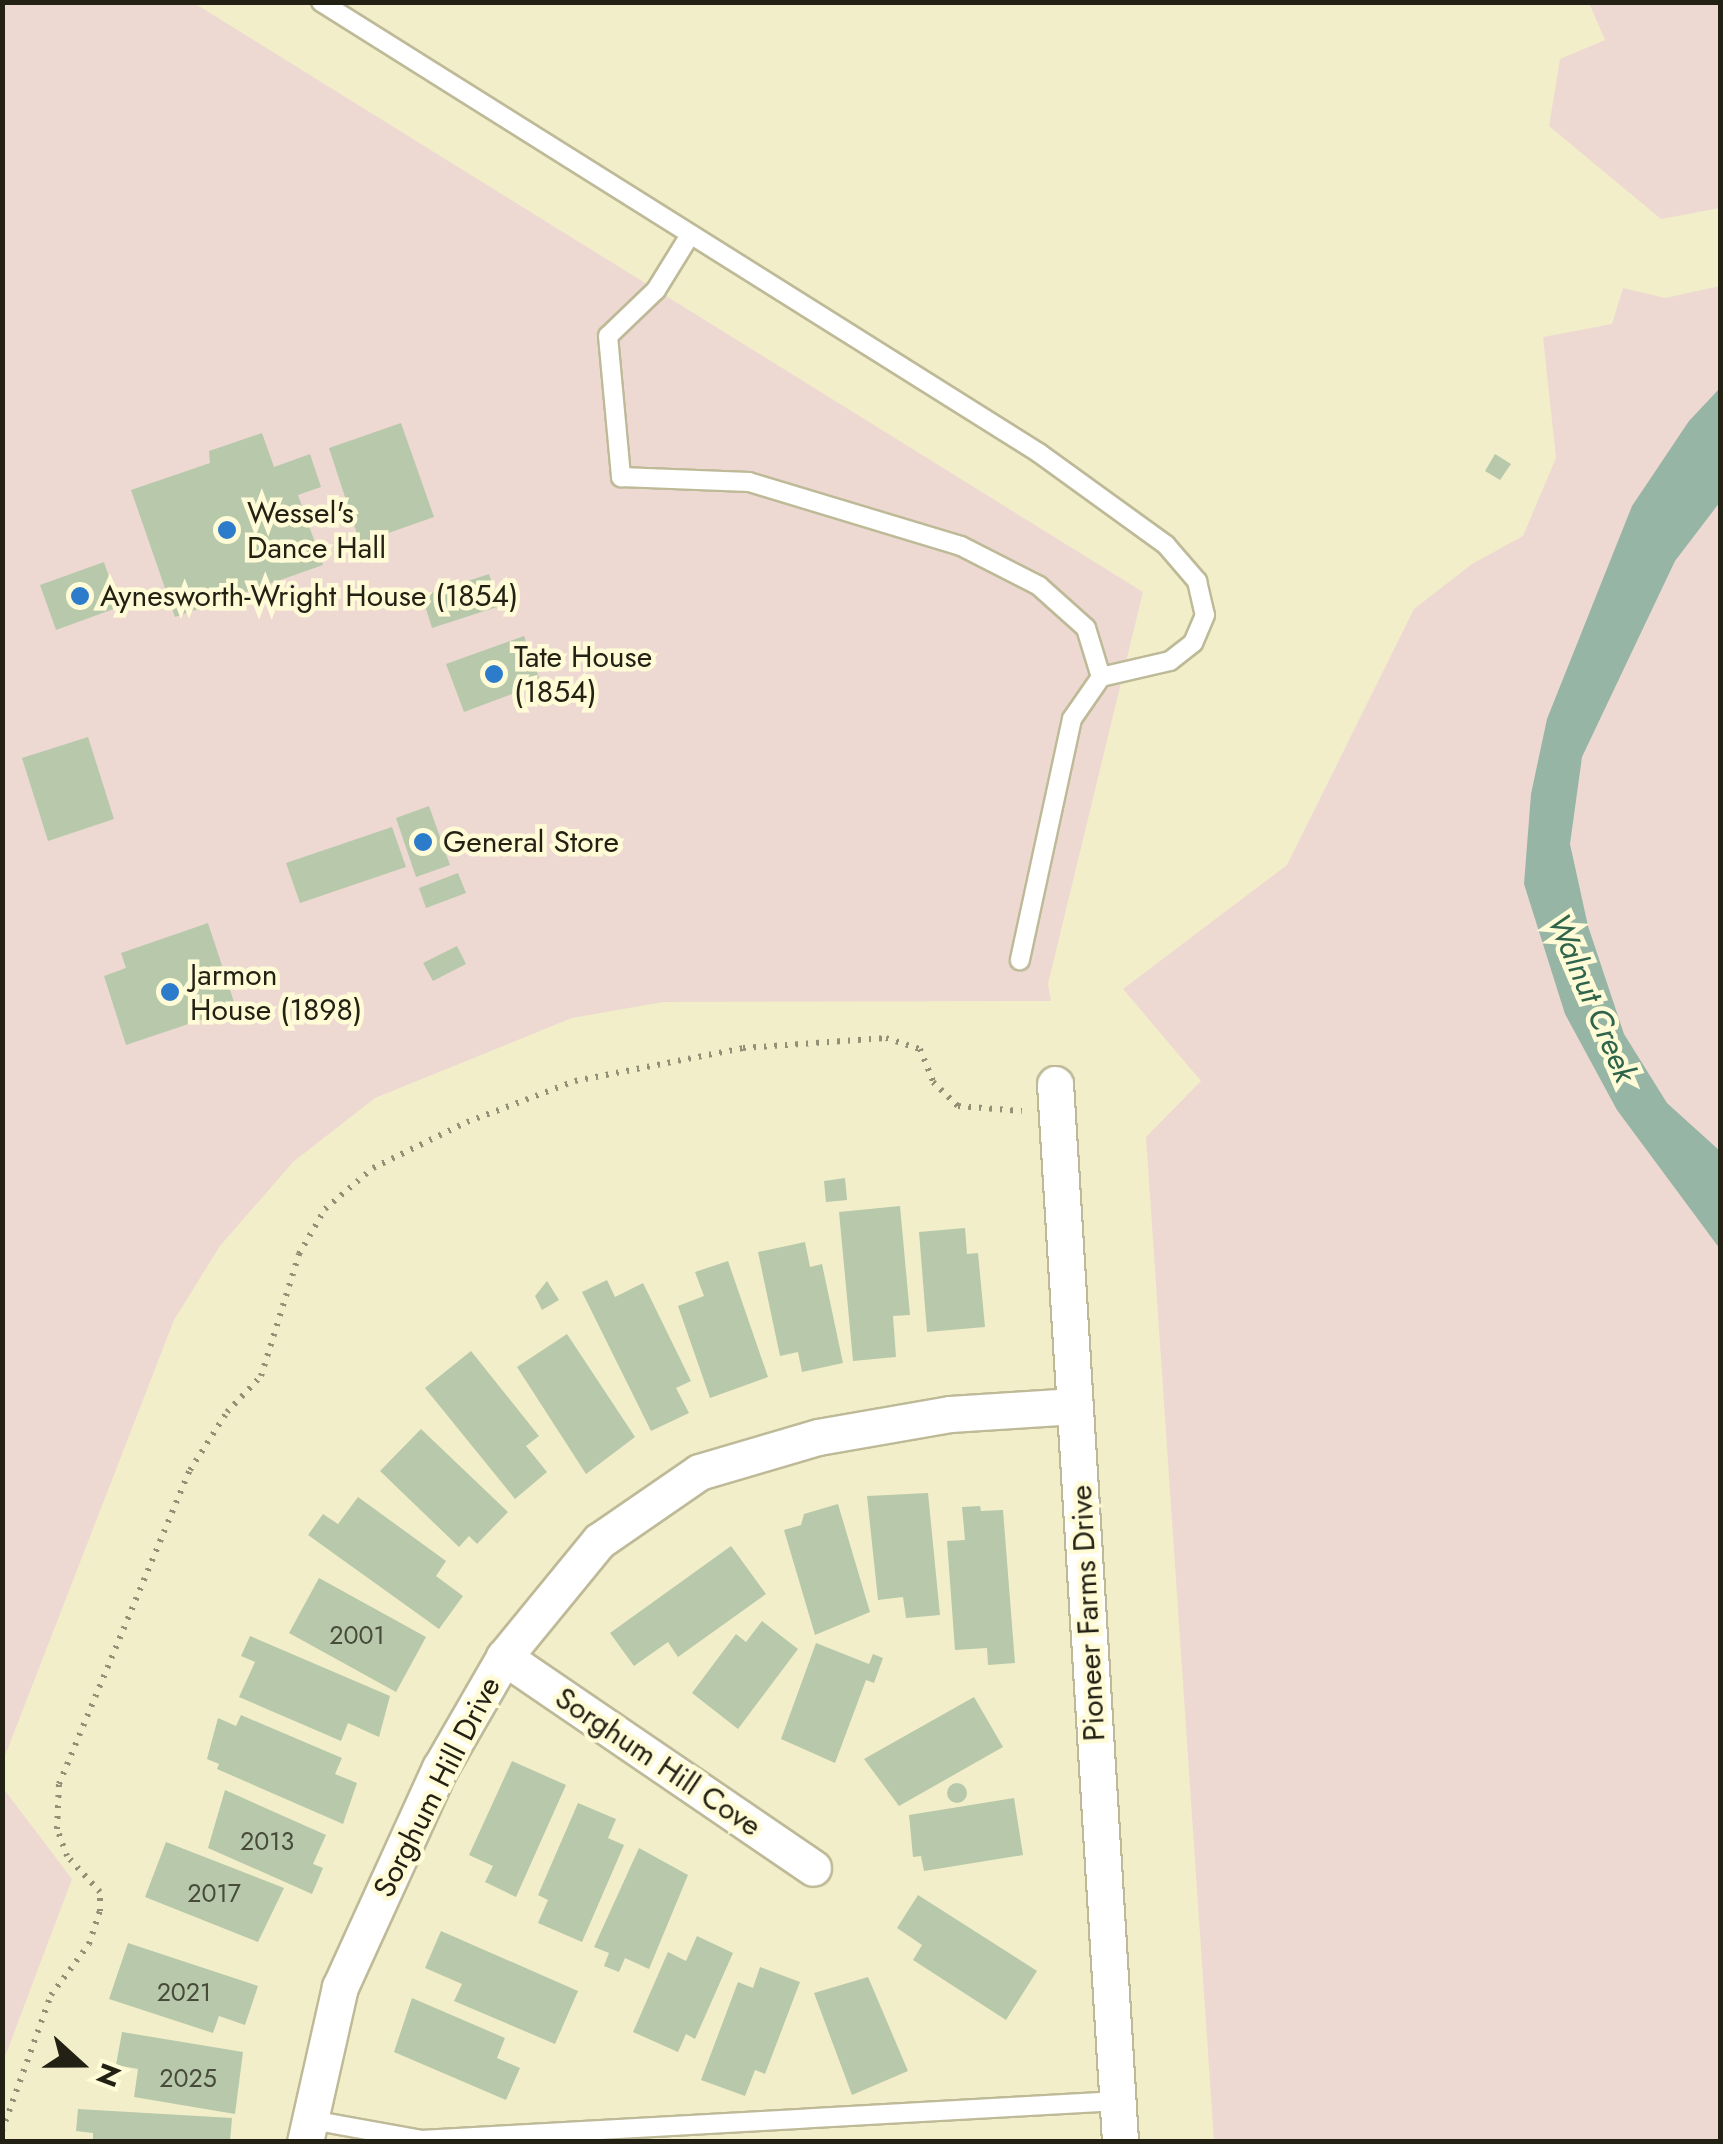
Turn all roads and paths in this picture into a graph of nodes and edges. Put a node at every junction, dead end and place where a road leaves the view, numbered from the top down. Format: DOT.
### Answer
graph roads {
  1 [pos="321,2"];
  2 [pos="690,234"];
  3 [pos="1101,677"];
  4 [pos="1020,960"];
  5 [pos="1056,1084"];
  6 [pos="1023,1111"];
  7 [pos="1075,1406"];
  8 [pos="504,1656"];
  9 [pos="812,1868"];
  10 [pos="1118,2101"];
  11 [pos="305,2130"];
  12 [pos="2,2131"];
  13 [pos="1120,2142"];
  1 -- 2 [label="lane"];
  2 -- 3 [label="lane"];
  2 -- 3 [label="lane"];
  3 -- 4 [label="lane"];
  5 -- 7 [label="street, Pioneer Farms Drive"];
  6 -- 12 [label="path"];
  7 -- 8 [label="street, Sorghum Hill Drive"];
  7 -- 10 [label="street, Pioneer Farms Drive"];
  8 -- 9 [label="street, Sorghum Hill Cove"];
  8 -- 11 [label="street, Sorghum Hill Drive"];
  10 -- 11 [label="lane"];
  10 -- 13 [label="street, Pioneer Farms Drive"];
}
